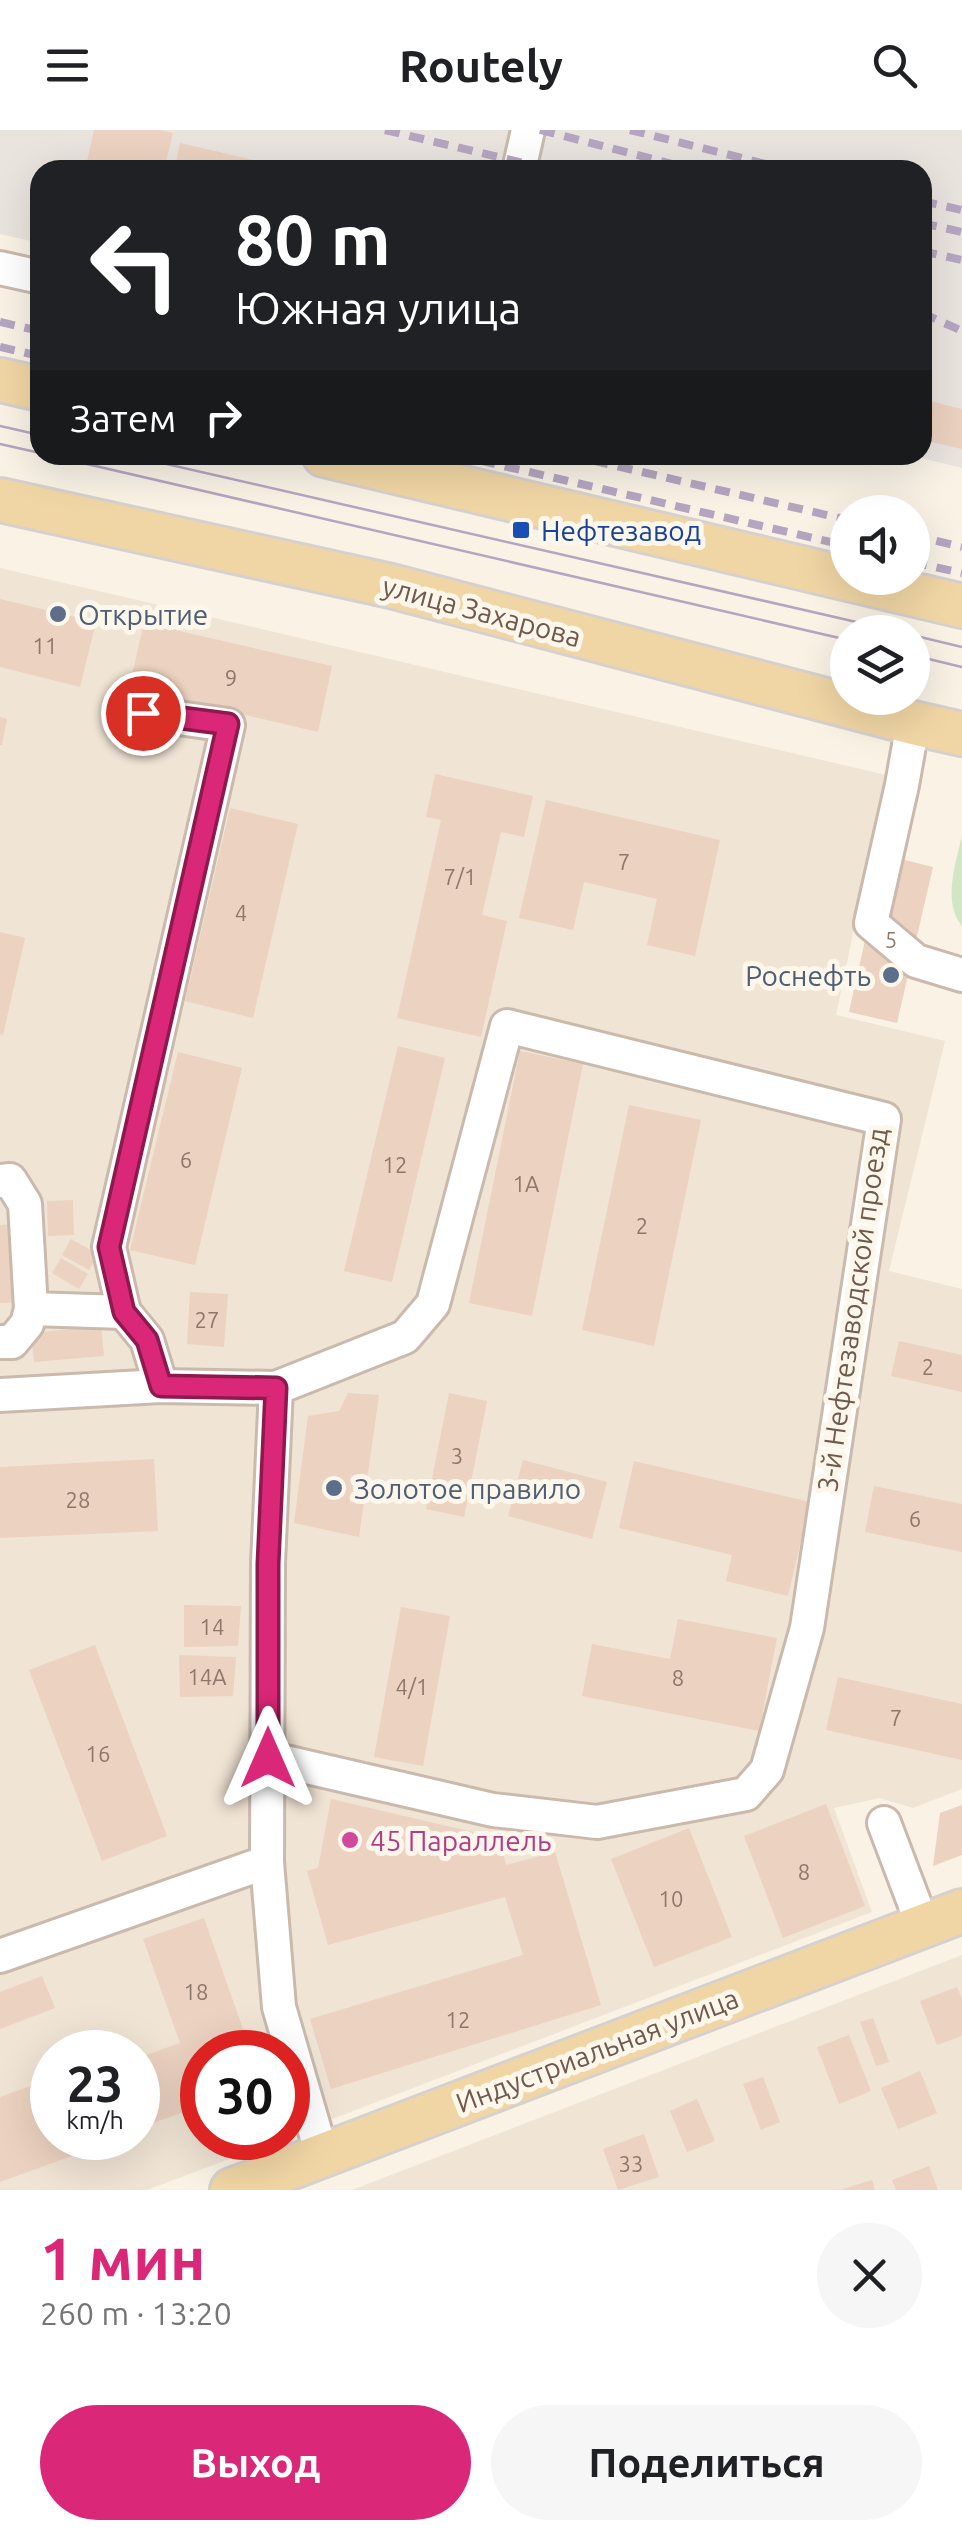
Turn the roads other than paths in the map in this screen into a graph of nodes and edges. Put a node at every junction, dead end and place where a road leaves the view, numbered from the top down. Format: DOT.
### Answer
graph roads {
  1 [pos="528,130"];
  2 [pos="521,160"];
  3 [pos="0,268"];
  4 [pos="30,275"];
  5 [pos="0,380"];
  6 [pos="30,387"];
  7 [pos="366,465"];
  8 [pos="0,500"];
  9 [pos="962,606"];
  10 [pos="143,713"];
  11 [pos="913,723"];
  12 [pos="962,734"];
  13 [pos="962,976"];
  14 [pos="0,1181"];
  15 [pos="30,1308"];
  16 [pos="124,1312"];
  17 [pos="0,1342"];
  18 [pos="161,1386"];
  19 [pos="276,1388"];
  20 [pos="0,1395"];
  21 [pos="268,1758"];
  22 [pos="884,1823"];
  23 [pos="267,1862"];
  24 [pos="962,1911"];
  25 [pos="923,1926"];
  26 [pos="0,1956"];
  27 [pos="322,2155"];
  28 [pos="232,2190"];
  1 -- 2 [label="street"];
  3 -- 4 [label="street"];
  5 -- 6 [label="main road"];
  7 -- 9 [label="main road"];
  8 -- 11 [label="main road, улица Захарова"];
  10 -- 16 [label="street"];
  11 -- 12 [label="main road, улица Захарова"];
  11 -- 13 [label="street"];
  14 -- 15 [label="street"];
  15 -- 16 [label="street"];
  15 -- 17 [label="street"];
  16 -- 18 [label="street"];
  18 -- 19 [label="street"];
  18 -- 20 [label="street"];
  19 -- 21 [label="street"];
  19 -- 21 [label="street, 3-й Нефтезаводской проезд"];
  21 -- 23 [label="street"];
  22 -- 25 [label="street"];
  23 -- 26 [label="street"];
  23 -- 27 [label="street"];
  24 -- 25 [label="main road, Индустриальная улица"];
  25 -- 27 [label="main road, Индустриальная улица"];
  27 -- 28 [label="main road, Индустриальная улица"];
}
